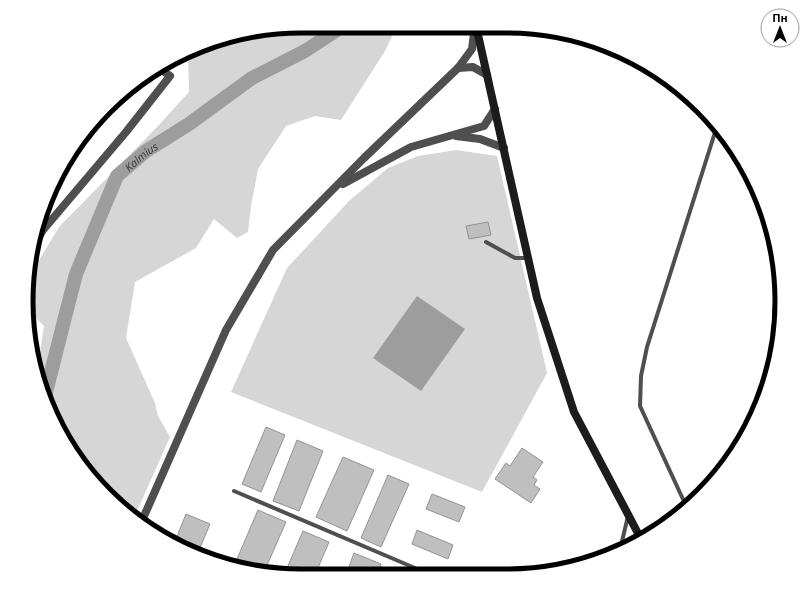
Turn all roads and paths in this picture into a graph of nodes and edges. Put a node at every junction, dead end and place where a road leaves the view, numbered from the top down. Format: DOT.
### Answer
graph roads {
  1 [pos="475,33"];
  2 [pos="478,33"];
  3 [pos="458,68"];
  4 [pos="163,71"];
  5 [pos="487,75"];
  6 [pos="495,109"];
  7 [pos="715,132"];
  8 [pos="454,135"];
  9 [pos="504,148"];
  10 [pos="335,188"];
  11 [pos="44,224"];
  12 [pos="486,242"];
  13 [pos="528,258"];
  14 [pos="234,491"];
  15 [pos="684,502"];
  16 [pos="628,515"];
  17 [pos="143,518"];
  18 [pos="638,534"];
  19 [pos="622,543"];
  20 [pos="417,569"];
  1 -- 3 [label="street"];
  2 -- 5 [label="main road"];
  3 -- 5 [label="street"];
  3 -- 10 [label="street"];
  4 -- 11 [label="street"];
  5 -- 6 [label="main road"];
  6 -- 8 [label="street"];
  6 -- 9 [label="main road"];
  7 -- 15 [label="lane"];
  8 -- 9 [label="street"];
  8 -- 10 [label="street"];
  9 -- 13 [label="main road"];
  10 -- 17 [label="street"];
  12 -- 13 [label="lane"];
  13 -- 16 [label="main road"];
  14 -- 20 [label="lane"];
  16 -- 18 [label="main road"];
  16 -- 19 [label="lane"];
}
